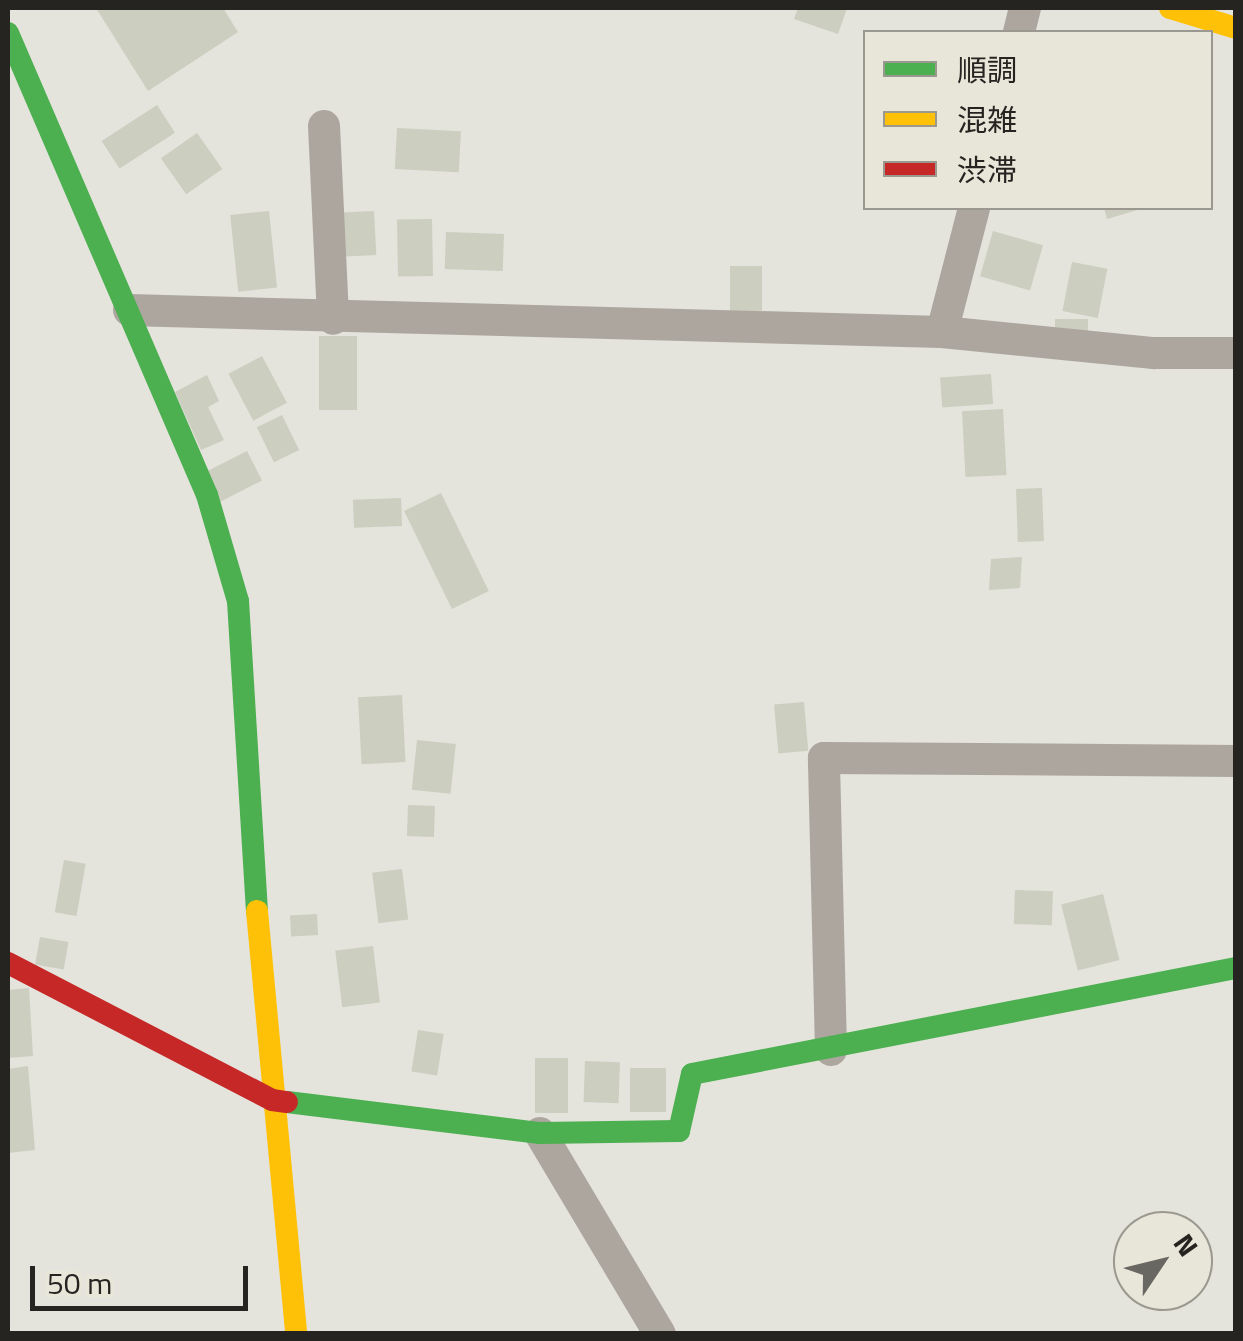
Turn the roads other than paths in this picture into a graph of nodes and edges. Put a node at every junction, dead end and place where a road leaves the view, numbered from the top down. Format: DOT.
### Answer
graph roads {
  1 [pos="1170,8"];
  2 [pos="1236,28"];
  3 [pos="8,32"];
  4 [pos="324,126"];
  5 [pos="973,210"];
  6 [pos="128,310"];
  7 [pos="333,319"];
  8 [pos="942,332"];
  9 [pos="1236,353"];
  10 [pos="1236,761"];
  11 [pos="8,963"];
  12 [pos="1236,968"];
  13 [pos="831,1050"];
  14 [pos="272,1100"];
  15 [pos="540,1133"];
  16 [pos="296,1334"];
  17 [pos="660,1334"];
  1 -- 2 [label="street"];
  3 -- 6 [label="street"];
  4 -- 7 [label="street"];
  5 -- 8 [label="street"];
  6 -- 7 [label="street"];
  6 -- 14 [label="street"];
  7 -- 8 [label="street"];
  8 -- 9 [label="street"];
  10 -- 13 [label="street"];
  11 -- 14 [label="street"];
  12 -- 13 [label="street"];
  13 -- 15 [label="street"];
  14 -- 15 [label="street"];
  14 -- 16 [label="street"];
  15 -- 17 [label="street"];
}
